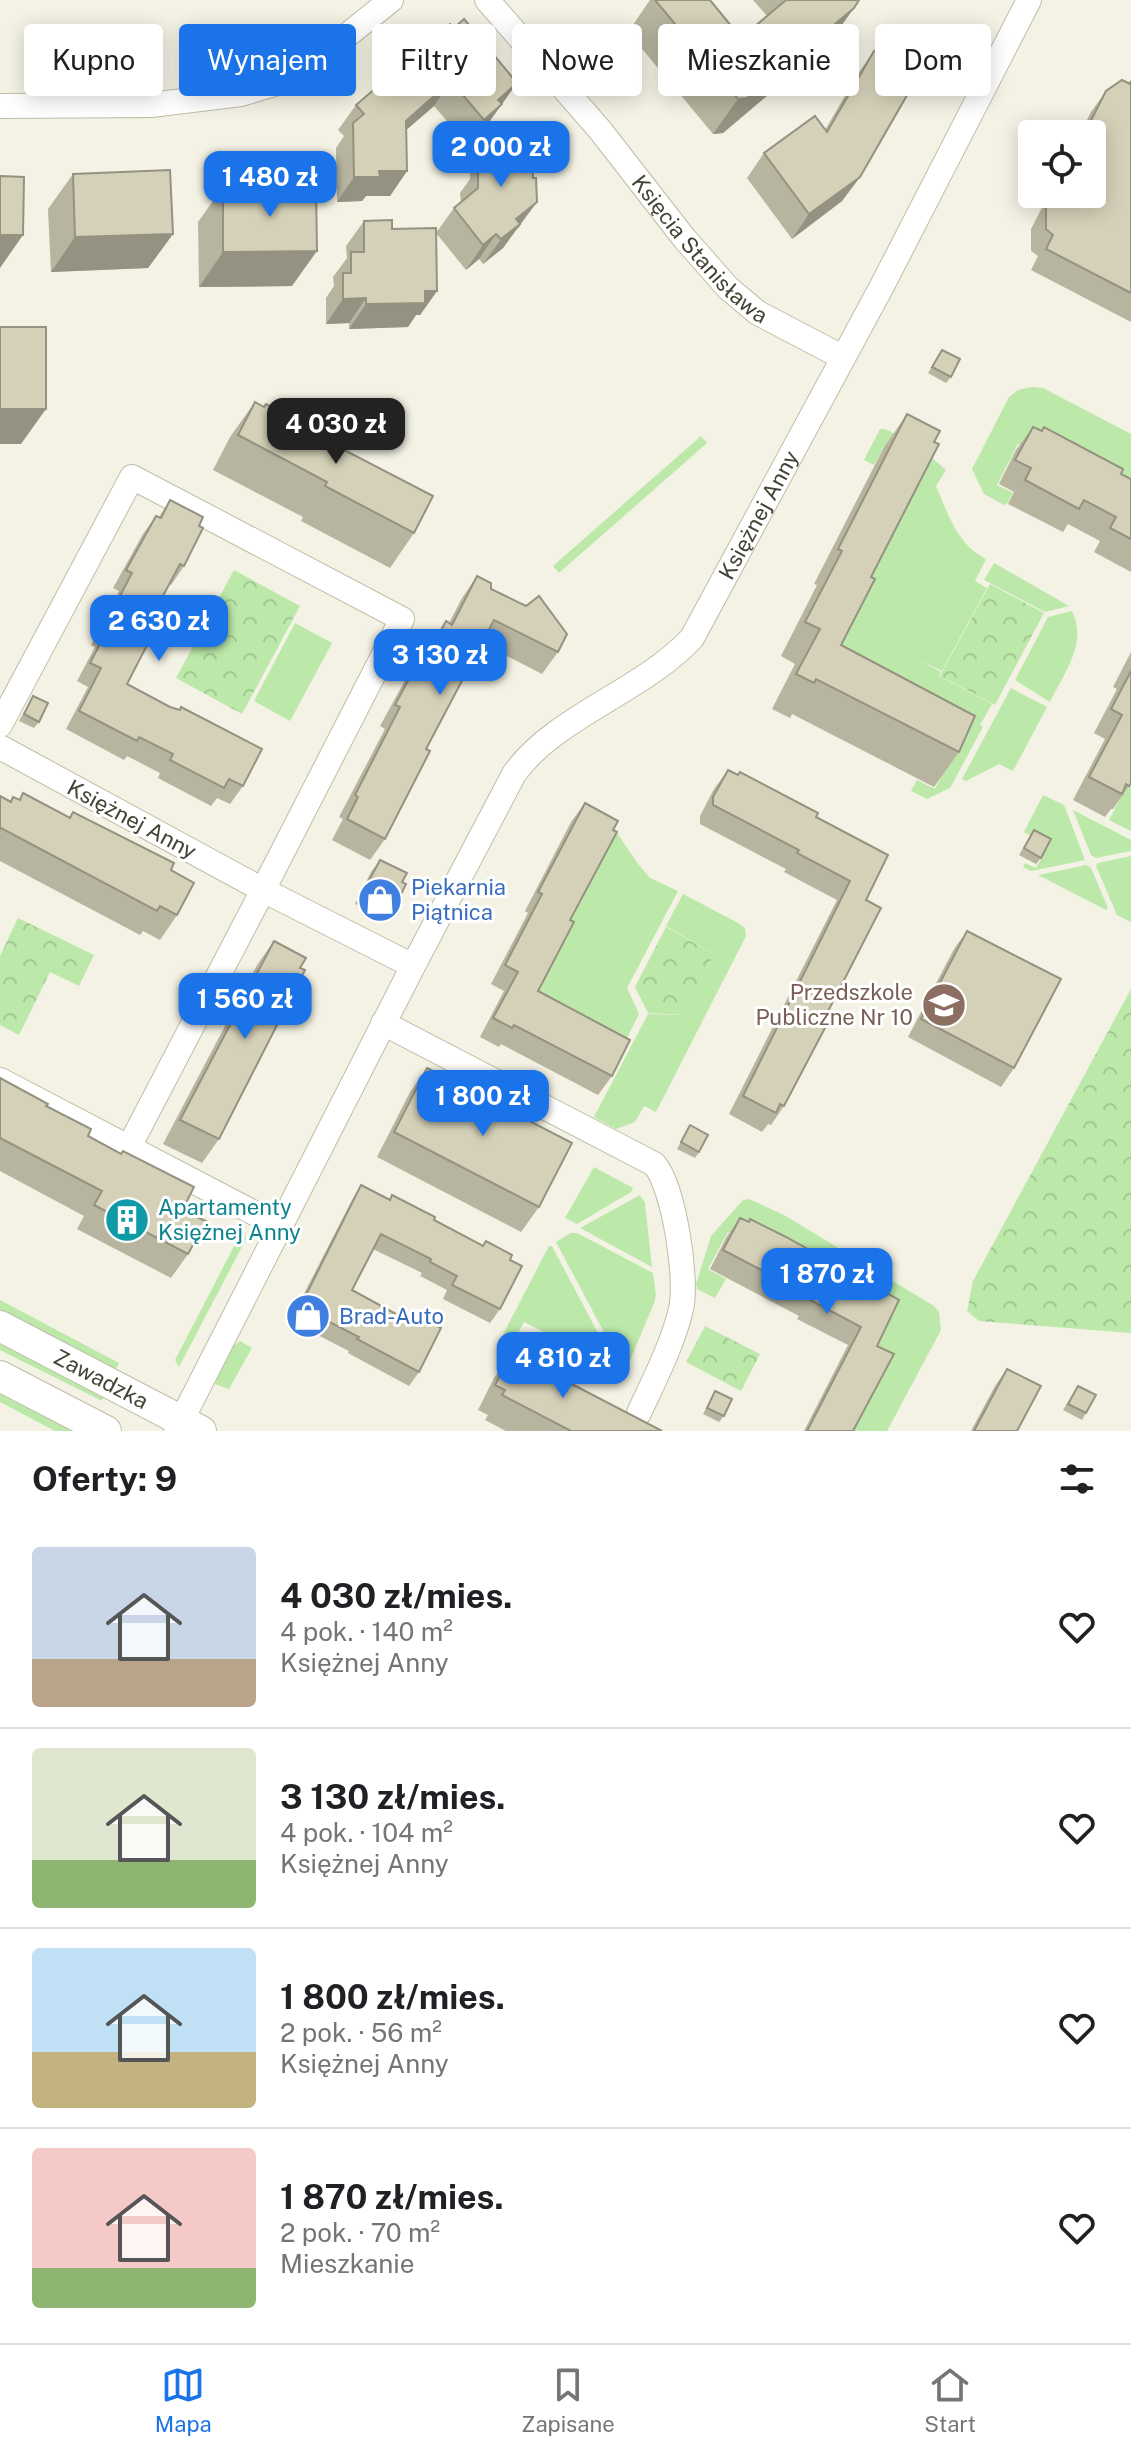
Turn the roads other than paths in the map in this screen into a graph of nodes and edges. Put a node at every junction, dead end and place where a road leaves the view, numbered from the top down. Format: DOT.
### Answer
graph roads {
  1 [pos="391,0"];
  2 [pos="487,0"];
  3 [pos="1029,0"];
  4 [pos="0,106"];
  5 [pos="842,357"];
  6 [pos="0,725"];
  7 [pos="0,747"];
  8 [pos="263,890"];
  9 [pos="413,966"];
  10 [pos="383,1023"];
  11 [pos="0,1080"];
  12 [pos="129,1147"];
  13 [pos="281,1227"];
  14 [pos="0,1326"];
  15 [pos="0,1376"];
  16 [pos="639,1413"];
  17 [pos="186,1427"];
  18 [pos="106,1431"];
  1 -- 4 [label="street"];
  2 -- 5 [label="street, Księcia Stanisława"];
  3 -- 5 [label="street, Księżnej Anny"];
  5 -- 9 [label="street, Księżnej Anny"];
  6 -- 8 [label="street"];
  7 -- 8 [label="street, Księżnej Anny"];
  8 -- 9 [label="street, Księżnej Anny"];
  8 -- 12 [label="street"];
  9 -- 10 [label="street, Księżnej Anny"];
  10 -- 13 [label="street, Księżnej Anny"];
  10 -- 16 [label="street"];
  11 -- 12 [label="street"];
  12 -- 13 [label="street"];
  13 -- 17 [label="street, Księżnej Anny"];
  14 -- 17 [label="street, Zawadzka"];
  15 -- 18 [label="street, Zawadzka"];
}
